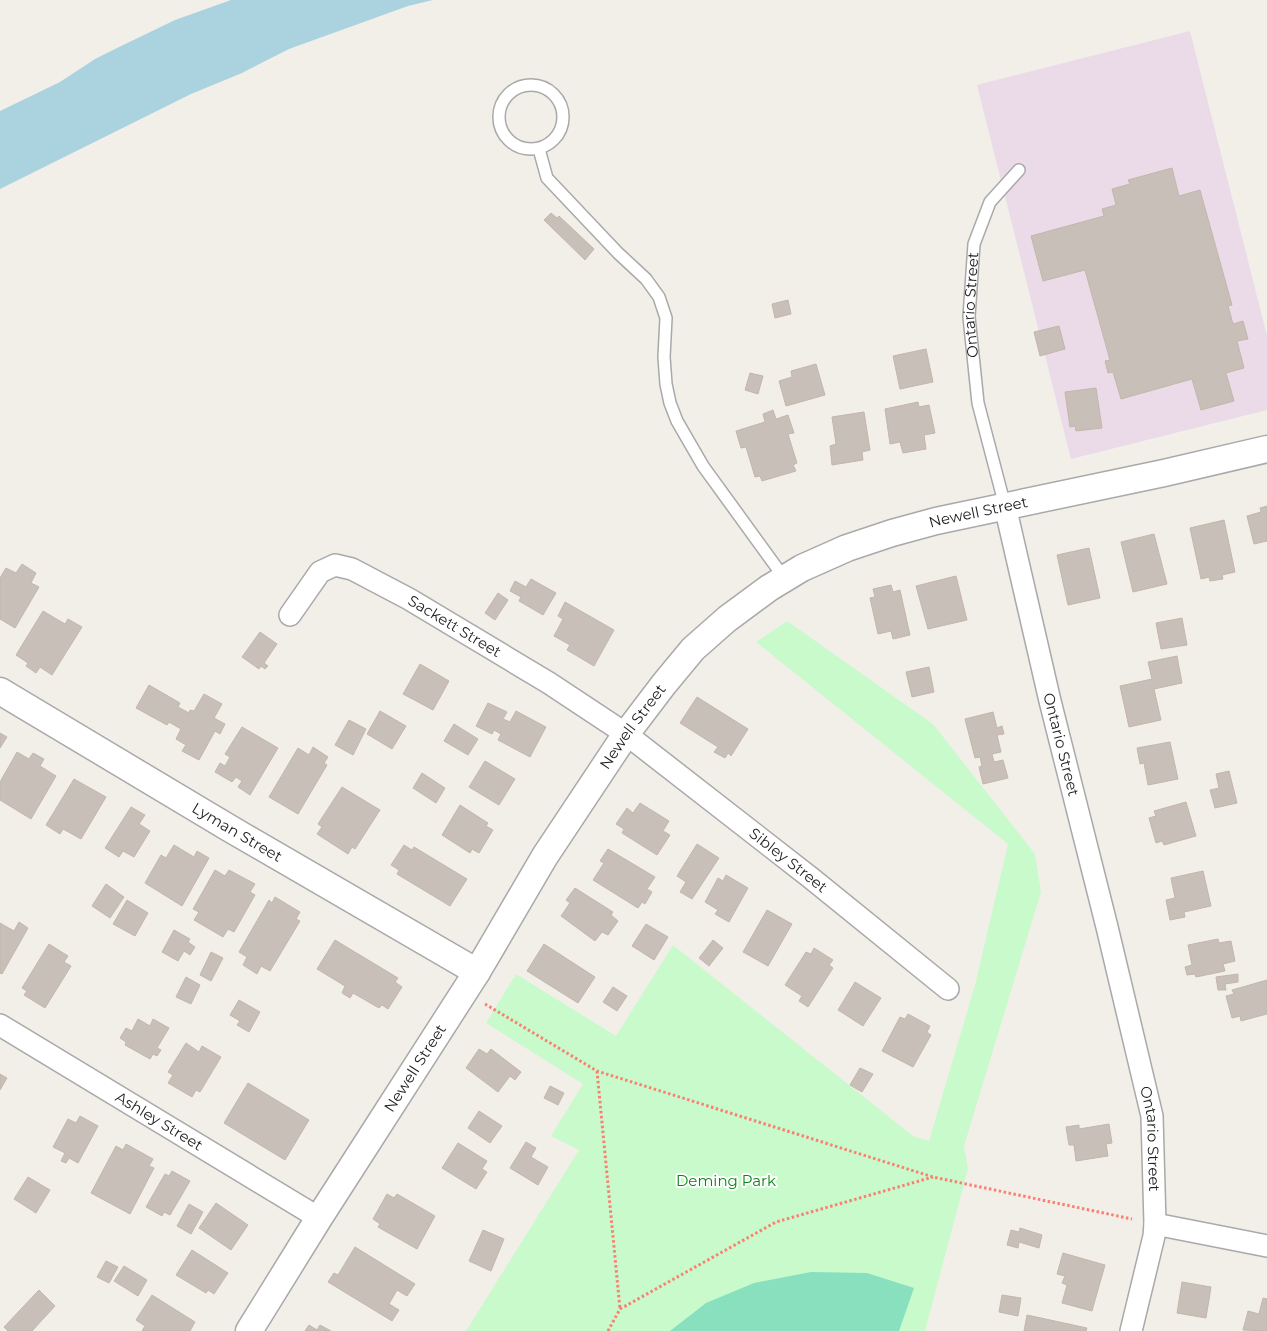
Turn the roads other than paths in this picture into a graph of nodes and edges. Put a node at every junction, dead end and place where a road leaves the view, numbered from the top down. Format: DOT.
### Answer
graph roads {
  1 [pos="539,149"];
  2 [pos="1019,170"];
  3 [pos="1267,449"];
  4 [pos="1005,506"];
  5 [pos="785,579"];
  6 [pos="290,615"];
  7 [pos="0,691"];
  8 [pos="626,734"];
  9 [pos="470,982"];
  10 [pos="948,989"];
  11 [pos="0,1025"];
  12 [pos="319,1218"];
  13 [pos="1155,1224"];
  14 [pos="1267,1246"];
  15 [pos="249,1331"];
  16 [pos="1131,1331"];
  1 -- 1 [label="lane"];
  1 -- 5 [label="lane"];
  2 -- 4 [label="lane, Ontario Street"];
  3 -- 4 [label="street, Newell Street"];
  4 -- 5 [label="street, Newell Street"];
  4 -- 13 [label="street, Ontario Street"];
  5 -- 8 [label="street, Newell Street"];
  6 -- 8 [label="street, Sackett Street"];
  7 -- 9 [label="street, Lyman Street"];
  8 -- 9 [label="street, Newell Street"];
  8 -- 10 [label="street, Sibley Street"];
  9 -- 12 [label="street, Newell Street"];
  11 -- 12 [label="street, Ashley Street"];
  12 -- 15 [label="street, Newell Street"];
  13 -- 14 [label="street"];
  13 -- 16 [label="street, Ontario Street"];
}
